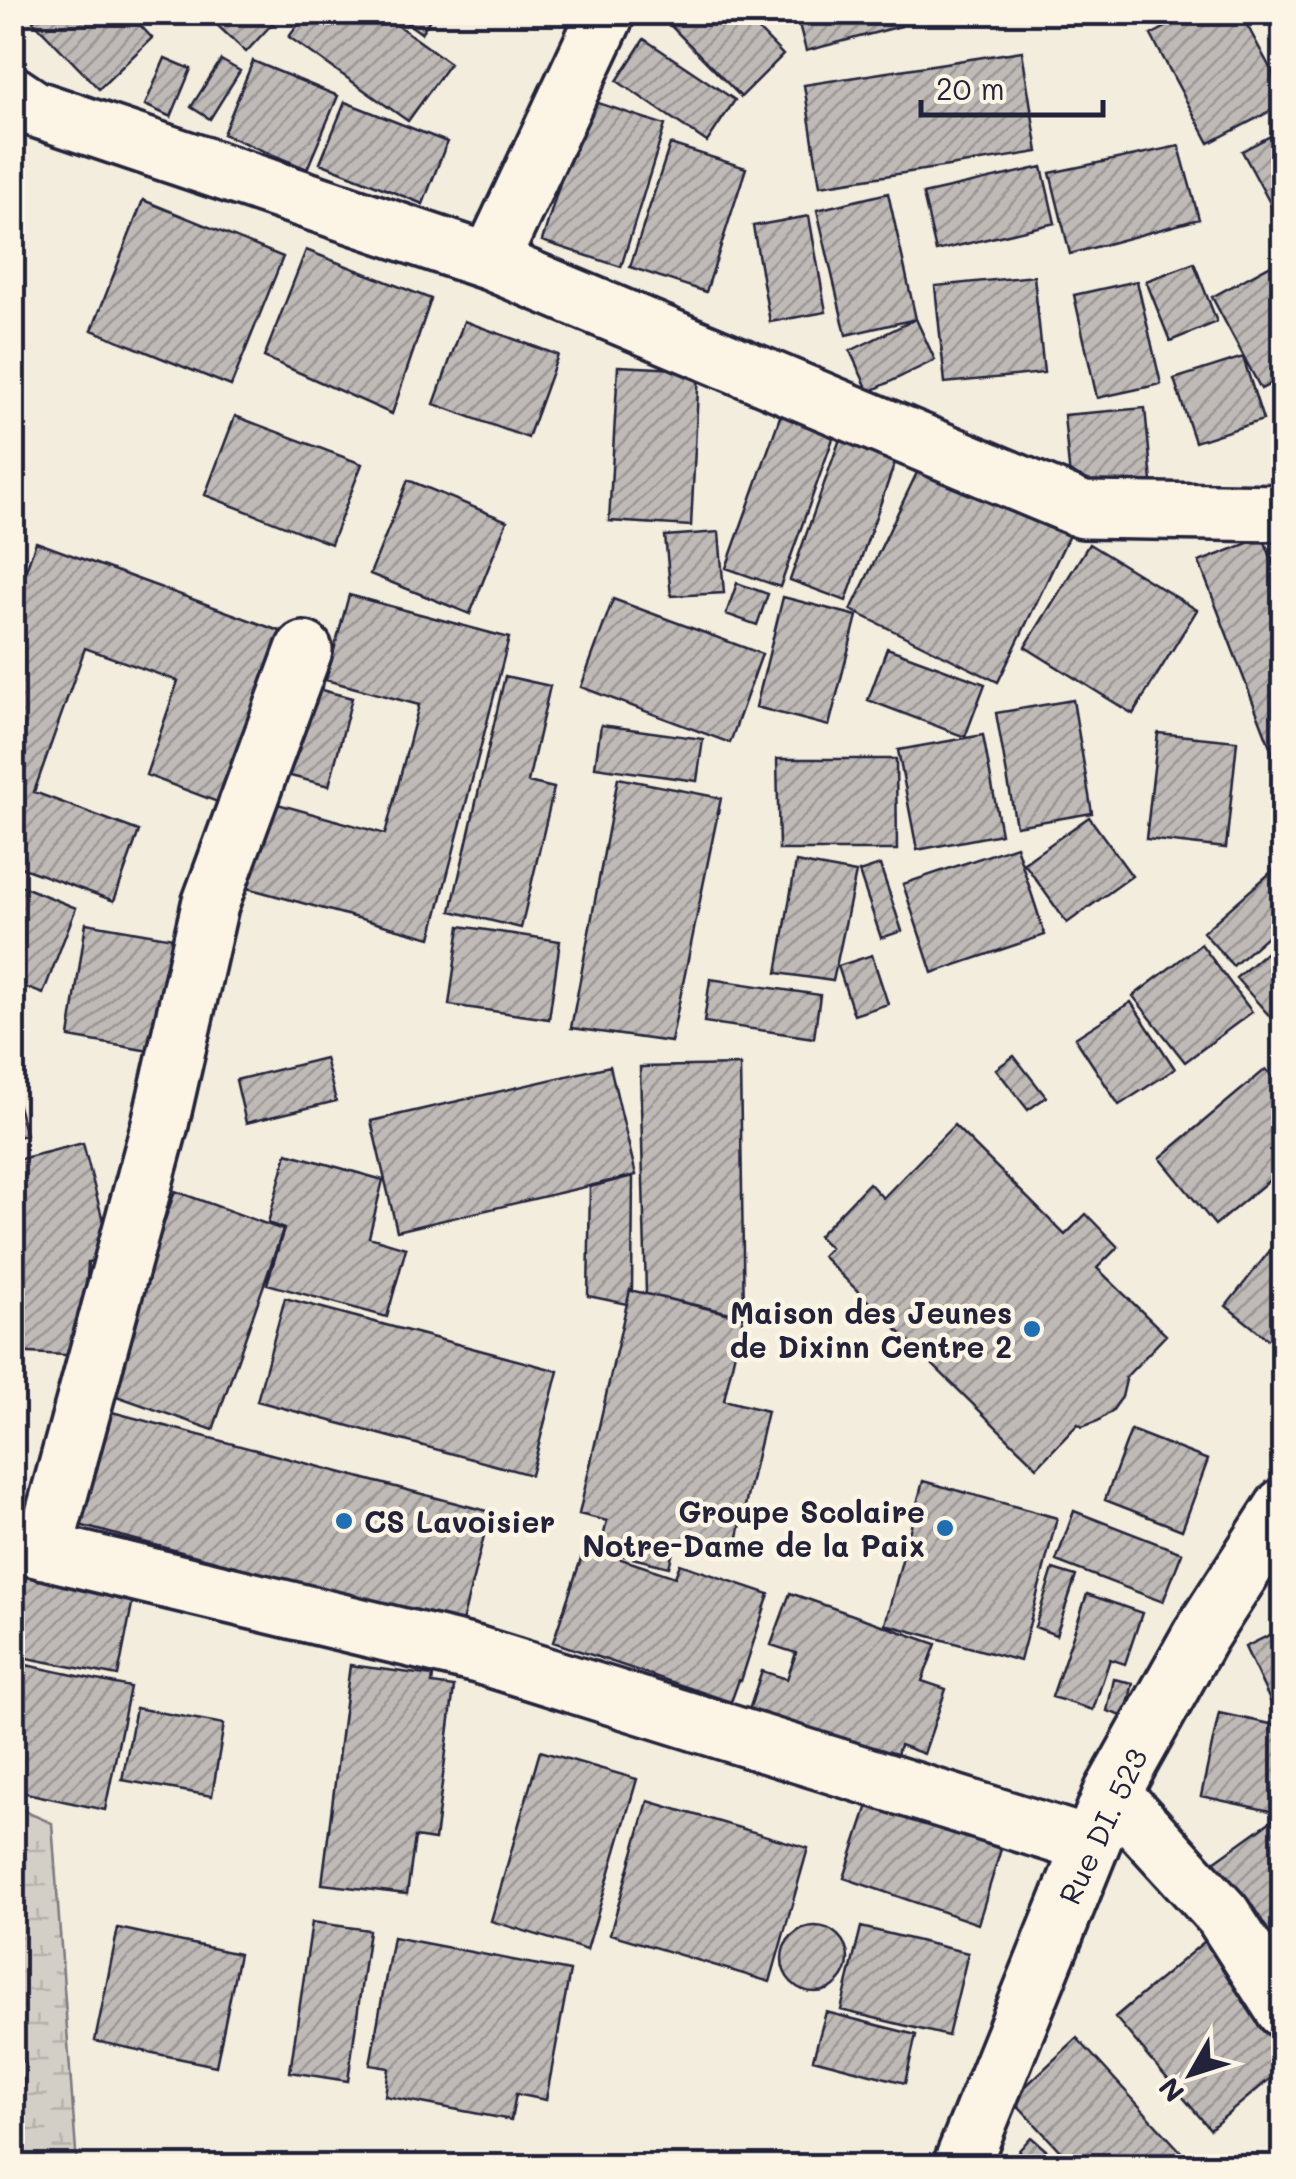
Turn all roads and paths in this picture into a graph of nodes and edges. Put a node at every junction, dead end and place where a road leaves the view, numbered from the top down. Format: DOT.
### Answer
graph roads {
  1 [pos="607,12"];
  2 [pos="12,94"];
  3 [pos="490,262"];
  4 [pos="1284,513"];
  5 [pos="304,650"];
  6 [pos="1284,1506"];
  7 [pos="28,1547"];
  8 [pos="1112,1793"];
  9 [pos="1090,1845"];
  10 [pos="1284,2010"];
  11 [pos="961,2166"];
  1 -- 3 [label="street"];
  2 -- 3 [label="street"];
  3 -- 4 [label="street"];
  5 -- 7 [label="street"];
  6 -- 8 [label="street, Rue DI. 523"];
  7 -- 9 [label="street"];
  8 -- 9 [label="street, Rue DI. 523"];
  8 -- 10 [label="street"];
  9 -- 11 [label="street, Rue DI. 523"];
}
